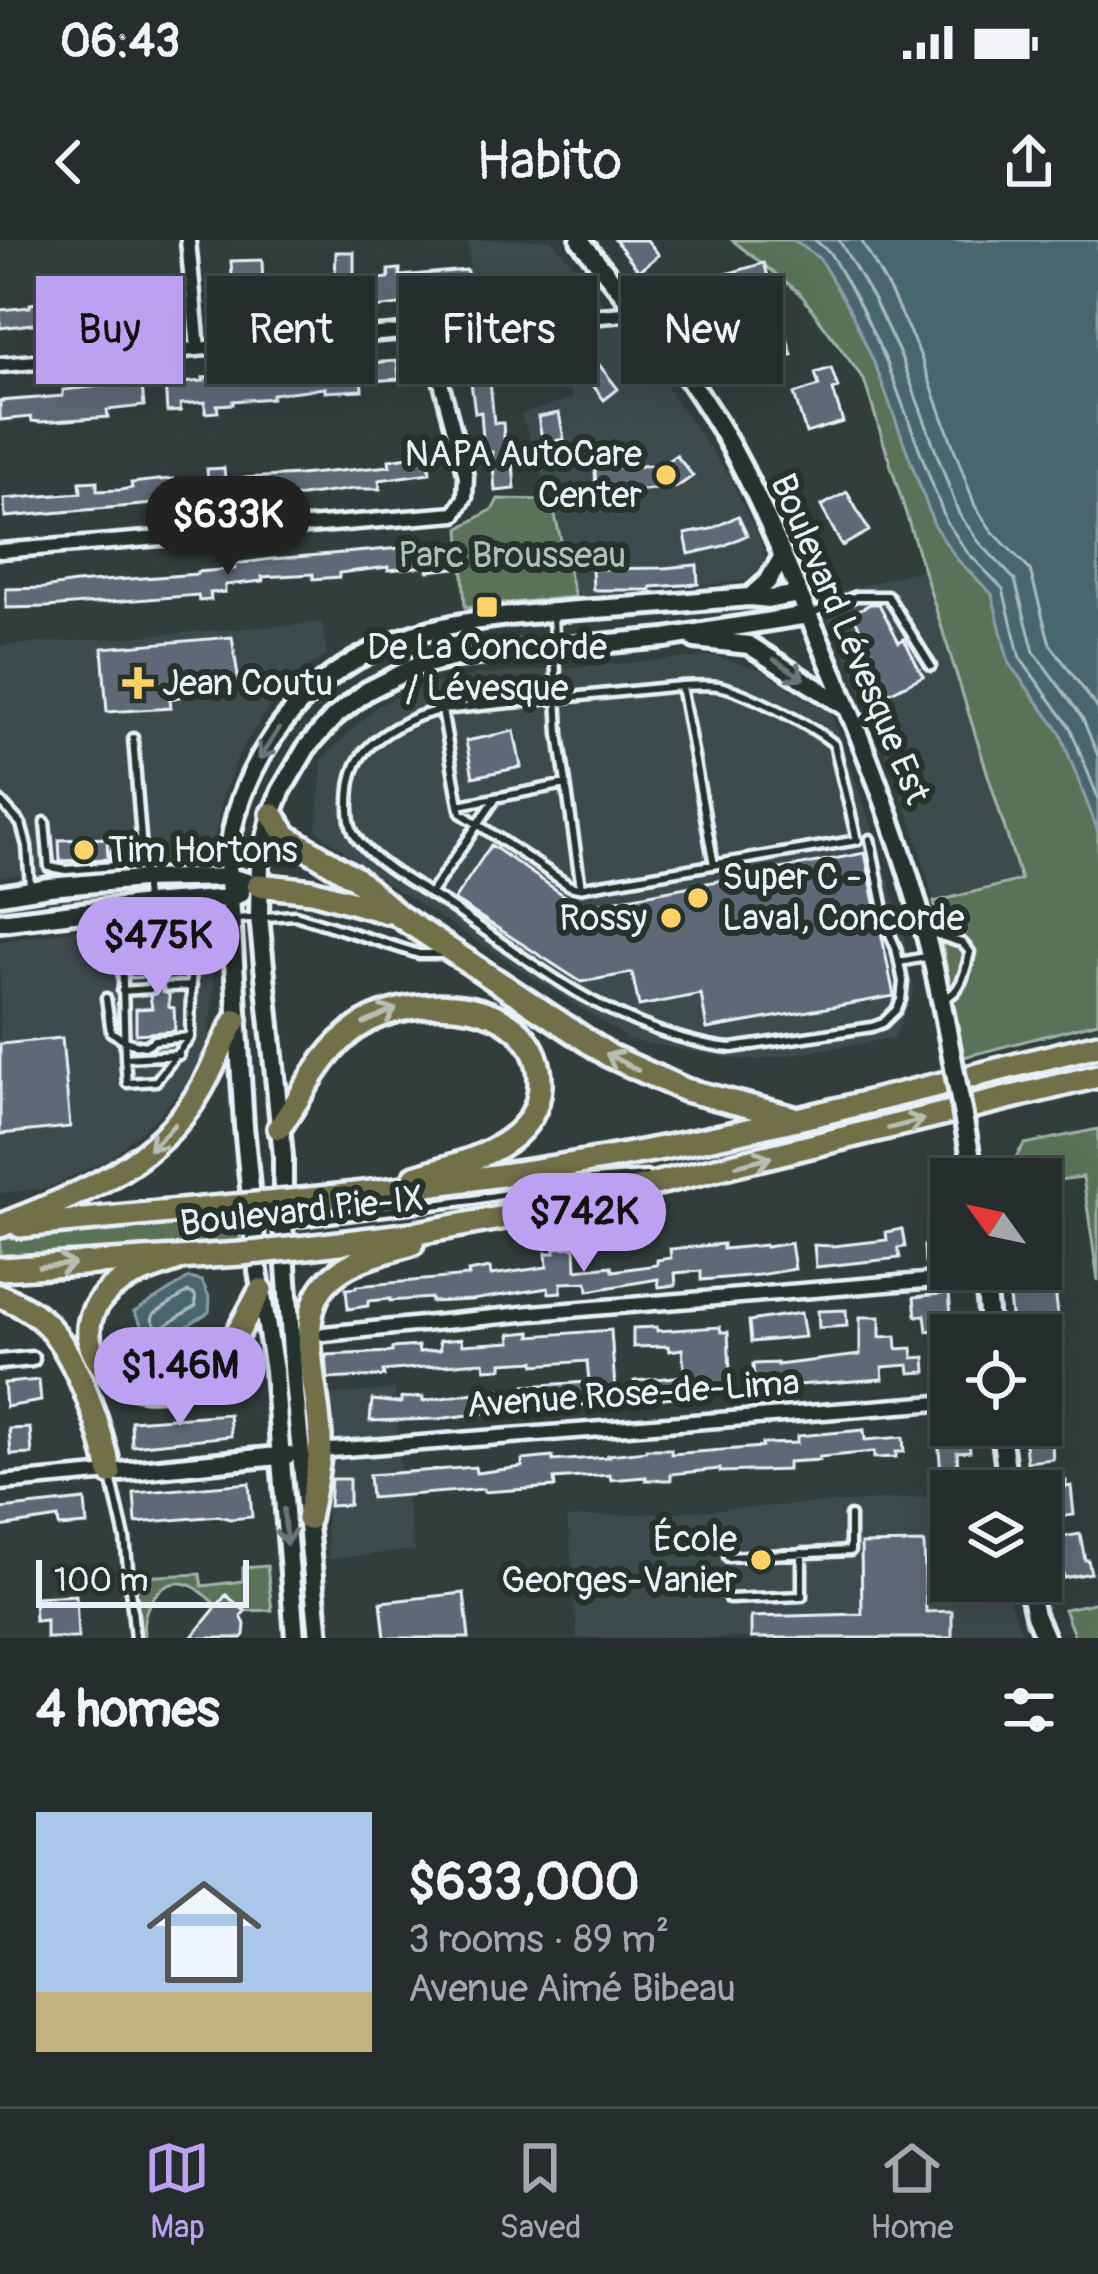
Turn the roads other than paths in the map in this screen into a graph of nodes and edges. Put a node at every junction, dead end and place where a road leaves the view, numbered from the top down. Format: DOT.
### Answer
graph roads {
  1 [pos="188,240"];
  2 [pos="580,240"];
  3 [pos="621,292"];
  4 [pos="399,332"];
  5 [pos="198,349"];
  6 [pos="0,365"];
  7 [pos="441,384"];
  8 [pos="691,384"];
  9 [pos="0,551"];
  10 [pos="783,556"];
  11 [pos="799,594"];
  12 [pos="750,597"];
  13 [pos="553,612"];
  14 [pos="808,615"];
  15 [pos="665,638"];
  16 [pos="556,648"];
  17 [pos="931,666"];
  18 [pos="681,686"];
  19 [pos="559,698"];
  20 [pos="849,709"];
  21 [pos="442,710"];
  22 [pos="133,738"];
  23 [pos="566,784"];
  24 [pos="496,798"];
  25 [pos="0,801"];
  26 [pos="459,805"];
  27 [pos="272,814"];
  28 [pos="45,822"];
  29 [pos="478,824"];
  30 [pos="883,835"];
  31 [pos="857,840"];
  32 [pos="117,851"];
  33 [pos="714,865"];
  34 [pos="229,877"];
  35 [pos="145,879"];
  36 [pos="258,885"];
  37 [pos="581,888"];
  38 [pos="30,890"];
  39 [pos="430,894"];
  40 [pos="0,895"];
  41 [pos="231,898"];
  42 [pos="151,904"];
  43 [pos="121,907"];
  44 [pos="100,909"];
  45 [pos="259,916"];
  46 [pos="399,916"];
  47 [pos="0,922"];
  48 [pos="233,926"];
  49 [pos="926,934"];
  50 [pos="135,945"];
  51 [pos="157,945"];
  52 [pos="178,945"];
  53 [pos="192,945"];
  54 [pos="122,946"];
  55 [pos="104,947"];
  56 [pos="459,955"];
  57 [pos="932,956"];
  58 [pos="178,961"];
  59 [pos="899,962"];
  60 [pos="158,963"];
  61 [pos="105,964"];
  62 [pos="135,965"];
  63 [pos="178,976"];
  64 [pos="135,978"];
  65 [pos="192,986"];
  66 [pos="150,988"];
  67 [pos="136,990"];
  68 [pos="122,992"];
  69 [pos="106,998"];
  70 [pos="941,999"];
  71 [pos="236,1020"];
  72 [pos="190,1037"];
  73 [pos="124,1038"];
  74 [pos="1098,1045"];
  75 [pos="178,1055"];
  76 [pos="125,1058"];
  77 [pos="1098,1076"];
  78 [pos="797,1119"];
  79 [pos="279,1128"];
  80 [pos="971,1158"];
  81 [pos="710,1172"];
  82 [pos="369,1193"];
  83 [pos="242,1199"];
  84 [pos="283,1223"];
  85 [pos="469,1225"];
  86 [pos="0,1227"];
  87 [pos="179,1259"];
  88 [pos="0,1269"];
  89 [pos="930,1278"];
  90 [pos="261,1290"];
  91 [pos="0,1296"];
  92 [pos="324,1334"];
  93 [pos="32,1359"];
  94 [pos="0,1362"];
  95 [pos="930,1404"];
  96 [pos="310,1452"];
  97 [pos="280,1457"];
  98 [pos="110,1473"];
  99 [pos="0,1483"];
  100 [pos="850,1516"];
  101 [pos="308,1519"];
  102 [pos="802,1553"];
  103 [pos="728,1557"];
  104 [pos="728,1599"];
  105 [pos="1032,1602"];
  106 [pos="135,1638"];
  107 [pos="295,1638"];
  108 [pos="319,1638"];
  109 [pos="1045,1638"];
  1 -- 5 [label="street"];
  2 -- 3 [label="street, Boulevard Lévesque Est"];
  4 -- 5 [label="street"];
  5 -- 6 [label="street"];
  7 -- 9 [label="street"];
  8 -- 10 [label="street, Boulevard Lévesque Est"];
  10 -- 11 [label="street, Boulevard Lévesque Est"];
  10 -- 12 [label="street"];
  11 -- 12 [label="street"];
  11 -- 14 [label="street, Boulevard Lévesque Est"];
  12 -- 13 [label="street"];
  13 -- 16 [label="lane"];
  13 -- 34 [label="street, one-way"];
  14 -- 15 [label="street"];
  14 -- 17 [label="lane"];
  14 -- 20 [label="street, Boulevard Lévesque Est"];
  15 -- 16 [label="street"];
  15 -- 20 [label="street, one-way"];
  16 -- 19 [label="lane"];
  16 -- 27 [label="street"];
  18 -- 19 [label="lane"];
  18 -- 31 [label="lane"];
  18 -- 33 [label="lane"];
  19 -- 21 [label="lane"];
  19 -- 23 [label="lane"];
  20 -- 30 [label="street, Boulevard Lévesque Est"];
  21 -- 26 [label="lane"];
  21 -- 39 [label="lane"];
  22 -- 35 [label="lane"];
  23 -- 24 [label="lane"];
  23 -- 37 [label="lane"];
  24 -- 26 [label="lane"];
  24 -- 29 [label="lane"];
  25 -- 38 [label="lane"];
  26 -- 29 [label="lane"];
  27 -- 36 [label="street"];
  27 -- 46 [label="highway"];
  28 -- 32 [label="lane"];
  29 -- 37 [label="lane"];
  29 -- 39 [label="lane"];
  30 -- 31 [label="lane"];
  30 -- 49 [label="street, Boulevard Lévesque Est"];
  30 -- 59 [label="lane"];
  31 -- 33 [label="lane"];
  33 -- 37 [label="lane"];
  34 -- 35 [label="street"];
  34 -- 36 [label="street"];
  34 -- 41 [label="street"];
  35 -- 38 [label="street"];
  35 -- 42 [label="lane"];
  36 -- 41 [label="street"];
  36 -- 45 [label="street"];
  36 -- 46 [label="highway"];
  38 -- 40 [label="street"];
  39 -- 59 [label="lane"];
  41 -- 42 [label="street"];
  41 -- 48 [label="street"];
  42 -- 43 [label="street"];
  42 -- 51 [label="lane"];
  43 -- 44 [label="street"];
  43 -- 54 [label="lane"];
  44 -- 47 [label="street"];
  44 -- 55 [label="lane"];
  45 -- 48 [label="lane"];
  45 -- 56 [label="lane"];
  45 -- 79 [label="street"];
  46 -- 56 [label="highway"];
  48 -- 53 [label="lane"];
  48 -- 71 [label="street"];
  49 -- 57 [label="street, Boulevard Lévesque Est"];
  49 -- 70 [label="lane"];
  50 -- 51 [label="lane"];
  50 -- 54 [label="lane"];
  50 -- 62 [label="lane"];
  51 -- 52 [label="lane"];
  51 -- 60 [label="lane"];
  52 -- 53 [label="lane"];
  52 -- 58 [label="lane"];
  53 -- 65 [label="lane"];
  54 -- 55 [label="lane"];
  54 -- 68 [label="lane"];
  55 -- 61 [label="lane"];
  78 -- 56 [label="highway, one-way"];
  57 -- 59 [label="lane"];
  57 -- 70 [label="street, Boulevard Lévesque Est"];
  63 -- 65 [label="lane"];
  64 -- 67 [label="lane"];
  65 -- 72 [label="lane"];
  66 -- 67 [label="lane"];
  67 -- 68 [label="lane"];
  68 -- 73 [label="lane"];
  69 -- 73 [label="lane"];
  70 -- 80 [label="street, Boulevard Lévesque Est, bridge"];
  71 -- 83 [label="street"];
  71 -- 86 [label="highway, one-way"];
  72 -- 73 [label="lane"];
  72 -- 75 [label="lane"];
  73 -- 76 [label="lane"];
  74 -- 78 [label="highway, Boulevard Pie-IX"];
  75 -- 76 [label="lane"];
  75 -- 76 [label="lane"];
  81 -- 77 [label="highway, Boulevard Pie-IX, one-way"];
  78 -- 82 [label="highway, Boulevard Pie-IX"];
  79 -- 82 [label="highway, one-way"];
  79 -- 84 [label="street"];
  81 -- 84 [label="lane"];
  81 -- 85 [label="highway, Boulevard Pie-IX"];
  82 -- 83 [label="highway, Boulevard Pie-IX, bridge"];
  83 -- 84 [label="lane"];
  83 -- 86 [label="highway, Boulevard Pie-IX"];
  83 -- 90 [label="street"];
  84 -- 96 [label="street"];
  85 -- 87 [label="highway, Boulevard Pie-IX, bridge"];
  85 -- 96 [label="highway"];
  88 -- 87 [label="highway, Boulevard Pie-IX, one-way"];
  87 -- 90 [label="highway"];
  89 -- 92 [label="street"];
  90 -- 97 [label="street"];
  91 -- 98 [label="highway"];
  93 -- 94 [label="street"];
  95 -- 96 [label="street, Avenue Rose-de-Lima"];
  96 -- 97 [label="street, Avenue Rose-de-Lima"];
  96 -- 101 [label="highway"];
  97 -- 98 [label="street, Avenue Rose-de-Lima"];
  97 -- 107 [label="street, one-way"];
  98 -- 99 [label="street, Avenue Rose-de-Lima"];
  98 -- 106 [label="lane"];
  100 -- 102 [label="lane"];
  101 -- 108 [label="street"];
  102 -- 103 [label="lane"];
  102 -- 104 [label="lane"];
  105 -- 109 [label="street"];
}
